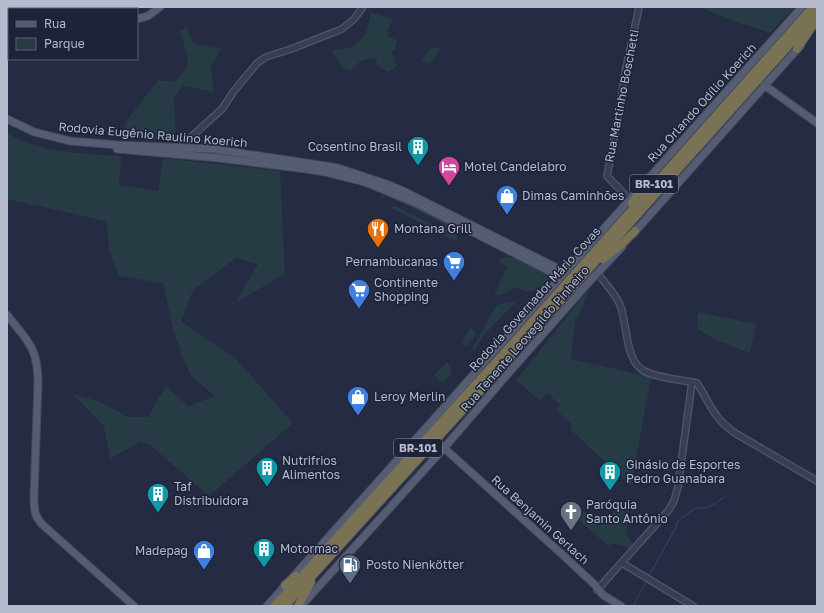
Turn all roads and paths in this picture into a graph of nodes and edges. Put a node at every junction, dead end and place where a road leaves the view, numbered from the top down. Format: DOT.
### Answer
graph roads {
  1 [pos="160,7"];
  2 [pos="363,7"];
  3 [pos="639,7"];
  4 [pos="802,7"];
  5 [pos="813,7"];
  6 [pos="817,15"];
  7 [pos="138,19"];
  8 [pos="817,27"];
  9 [pos="797,49"];
  10 [pos="764,85"];
  11 [pos="7,119"];
  12 [pos="817,123"];
  13 [pos="7,124"];
  14 [pos="180,147"];
  15 [pos="645,184"];
  16 [pos="630,200"];
  17 [pos="615,228"];
  18 [pos="635,231"];
  19 [pos="593,271"];
  20 [pos="563,275"];
  21 [pos="7,316"];
  22 [pos="486,360"];
  23 [pos="499,364"];
  24 [pos="488,376"];
  25 [pos="505,377"];
  26 [pos="692,382"];
  27 [pos="444,448"];
  28 [pos="817,481"];
  29 [pos="322,553"];
  30 [pos="622,563"];
  31 [pos="317,571"];
  32 [pos="285,585"];
  33 [pos="597,590"];
  34 [pos="134,606"];
  35 [pos="266,606"];
  36 [pos="275,606"];
  37 [pos="285,606"];
  38 [pos="298,606"];
  39 [pos="302,606"];
  40 [pos="621,606"];
  41 [pos="693,606"];
  1 -- 7 [label="main road"];
  2 -- 14 [label="street"];
  3 -- 16 [label="street, Rua Martinho Boschetti"];
  4 -- 15 [label="main road, Rua Orlando Odílio Koerich"];
  5 -- 17 [label="highway, Rodovia Governador Mário Covas / BR-101"];
  6 -- 9 [label="highway"];
  6 -- 19 [label="highway, Rodovia Governador Mário Covas / BR-101"];
  8 -- 9 [label="main road"];
  9 -- 10 [label="main road"];
  10 -- 12 [label="main road"];
  10 -- 18 [label="main road"];
  11 -- 14 [label="main road, Rodovia Eugênio Raulino Koerich"];
  13 -- 20 [label="main road, Rodovia Eugênio Raulino Koerich"];
  14 -- 20 [label="main road, Rodovia Eugênio Raulino Koerich"];
  15 -- 16 [label="main road, Rua Orlando Odílio Koerich"];
  15 -- 17 [label="highway"];
  16 -- 20 [label="main road, Rua Orlando Odílio Koerich"];
  17 -- 23 [label="highway, Rodovia Governador Mário Covas / BR-101"];
  18 -- 19 [label="highway"];
  19 -- 23 [label="highway, Rodovia Governador Mário Covas / BR-101"];
  19 -- 25 [label="main road, Rua Tenente Leovegildo Pinheiro"];
  19 -- 26 [label="street"];
  20 -- 22 [label="main road, Rua Orlando Odílio Koerich"];
  21 -- 34 [label="main road"];
  22 -- 25 [label="main road"];
  22 -- 32 [label="main road, Rua Orlando Odílio Koerich"];
  23 -- 24 [label="highway, Rodovia Governador Mário Covas / BR-101, bridge"];
  24 -- 29 [label="highway, Rodovia Governador Mário Covas / BR-101"];
  24 -- 31 [label="highway, Rodovia Governador Mário Covas / BR-101"];
  25 -- 27 [label="main road, Rua Tenente Leovegildo Pinheiro"];
  26 -- 28 [label="street"];
  26 -- 30 [label="street"];
  27 -- 33 [label="main road, Rua Benjamin Gerlach"];
  27 -- 39 [label="main road, Rua Tenente Leovegildo Pinheiro"];
  29 -- 32 [label="highway"];
  29 -- 36 [label="highway, Rodovia Governador Mário Covas / BR-101"];
  30 -- 33 [label="street"];
  30 -- 41 [label="street"];
  31 -- 37 [label="highway, Rodovia Governador Mário Covas / BR-101"];
  31 -- 38 [label="highway"];
  32 -- 35 [label="main road, Rua Orlando Odílio Koerich"];
  33 -- 40 [label="main road, Rua Benjamin Gerlach"];
}
